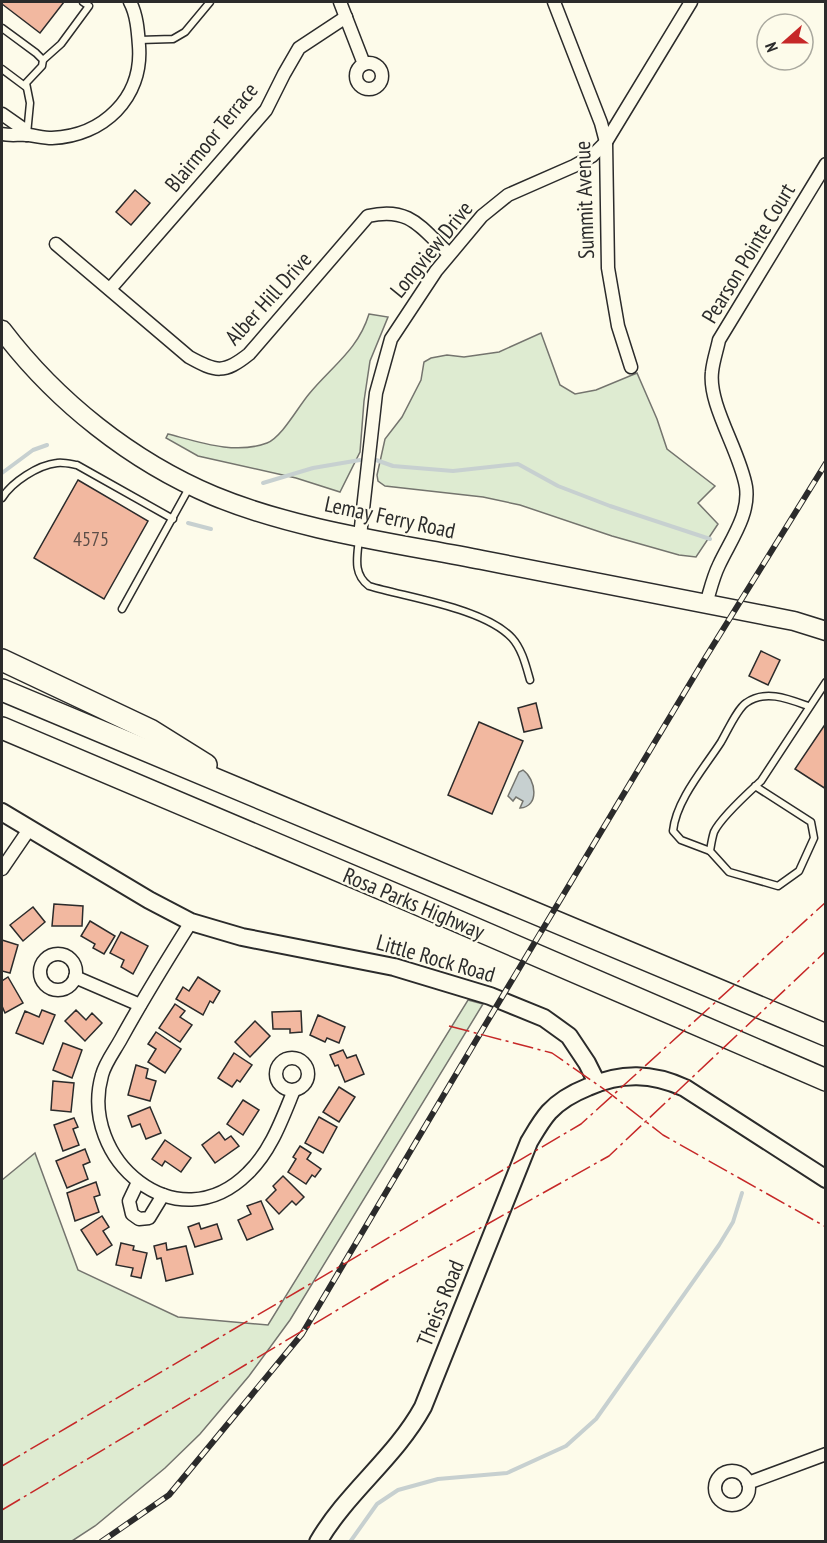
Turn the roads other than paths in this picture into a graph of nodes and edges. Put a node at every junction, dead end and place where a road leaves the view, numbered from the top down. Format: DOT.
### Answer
graph roads {
  1 [pos="83,2"];
  2 [pos="130,2"];
  3 [pos="210,2"];
  4 [pos="340,2"];
  5 [pos="554,2"];
  6 [pos="691,2"];
  7 [pos="346,17"];
  8 [pos="2,28"];
  9 [pos="139,40"];
  10 [pos="43,60"];
  11 [pos="364,64"];
  12 [pos="2,69"];
  13 [pos="26,87"];
  14 [pos="2,114"];
  15 [pos="2,134"];
  16 [pos="27,135"];
  17 [pos="606,142"];
  18 [pos="825,164"];
  19 [pos="56,244"];
  20 [pos="449,254"];
  21 [pos="110,289"];
  22 [pos="2,330"];
  23 [pos="631,367"];
  24 [pos="191,485"];
  25 [pos="2,498"];
  26 [pos="173,519"];
  27 [pos="360,536"];
  28 [pos="706,604"];
  29 [pos="122,609"];
  30 [pos="825,631"];
  31 [pos="2,660"];
  32 [pos="531,680"];
  33 [pos="825,682"];
  34 [pos="2,690"];
  35 [pos="808,706"];
  36 [pos="2,728"];
  37 [pos="755,786"];
  38 [pos="266,801"];
  39 [pos="2,812"];
  40 [pos="30,828"];
  41 [pos="710,851"];
  42 [pos="2,869"];
  43 [pos="191,922"];
  44 [pos="75,977"];
  45 [pos="140,1005"];
  46 [pos="825,1035"];
  47 [pos="825,1080"];
  48 [pos="597,1083"];
  49 [pos="294,1090"];
  50 [pos="825,1179"];
  51 [pos="138,1182"];
  52 [pos="163,1195"];
  53 [pos="825,1454"];
  54 [pos="748,1483"];
  55 [pos="318,1542"];
  1 -- 10 [label="lane"];
  2 -- 9 [label="street"];
  3 -- 9 [label="lane"];
  4 -- 7 [label="street"];
  5 -- 17 [label="street, Summit Avenue"];
  6 -- 17 [label="street, Longview Drive"];
  7 -- 11 [label="street"];
  7 -- 21 [label="street, Blairmoor Terrace"];
  8 -- 10 [label="lane"];
  9 -- 16 [label="street"];
  10 -- 13 [label="lane"];
  12 -- 13 [label="lane"];
  13 -- 16 [label="lane"];
  14 -- 16 [label="street"];
  15 -- 16 [label="street"];
  17 -- 20 [label="street, Longview Drive"];
  17 -- 23 [label="street, Summit Avenue"];
  18 -- 28 [label="street, Pearson Pointe Court"];
  19 -- 21 [label="street, Alber Hill Drive"];
  20 -- 21 [label="street, Alber Hill Drive"];
  20 -- 27 [label="street, Longview Drive"];
  22 -- 24 [label="main road, Lemay Ferry Road"];
  24 -- 26 [label="lane"];
  24 -- 27 [label="main road, Lemay Ferry Road"];
  25 -- 26 [label="lane"];
  26 -- 29 [label="lane"];
  27 -- 28 [label="main road, Lemay Ferry Road"];
  27 -- 32 [label="lane"];
  28 -- 30 [label="main road, Lemay Ferry Road"];
  31 -- 38 [label="highway"];
  33 -- 35 [label="lane"];
  34 -- 38 [label="highway"];
  35 -- 37 [label="lane"];
  35 -- 41 [label="lane"];
  36 -- 47 [label="highway, Rosa Parks Highway"];
  37 -- 41 [label="lane"];
  37 -- 41 [label="lane"];
  38 -- 46 [label="highway, Rosa Parks Highway"];
  39 -- 40 [label="street, Little Rock Road"];
  40 -- 42 [label="street"];
  40 -- 43 [label="street, Little Rock Road"];
  43 -- 45 [label="street"];
  43 -- 48 [label="street, Little Rock Road"];
  44 -- 45 [label="street"];
  45 -- 51 [label="street"];
  48 -- 50 [label="street"];
  48 -- 55 [label="street, Theiss Road"];
  49 -- 52 [label="street"];
  51 -- 52 [label="street"];
  51 -- 52 [label="street"];
  53 -- 54 [label="street"];
}
